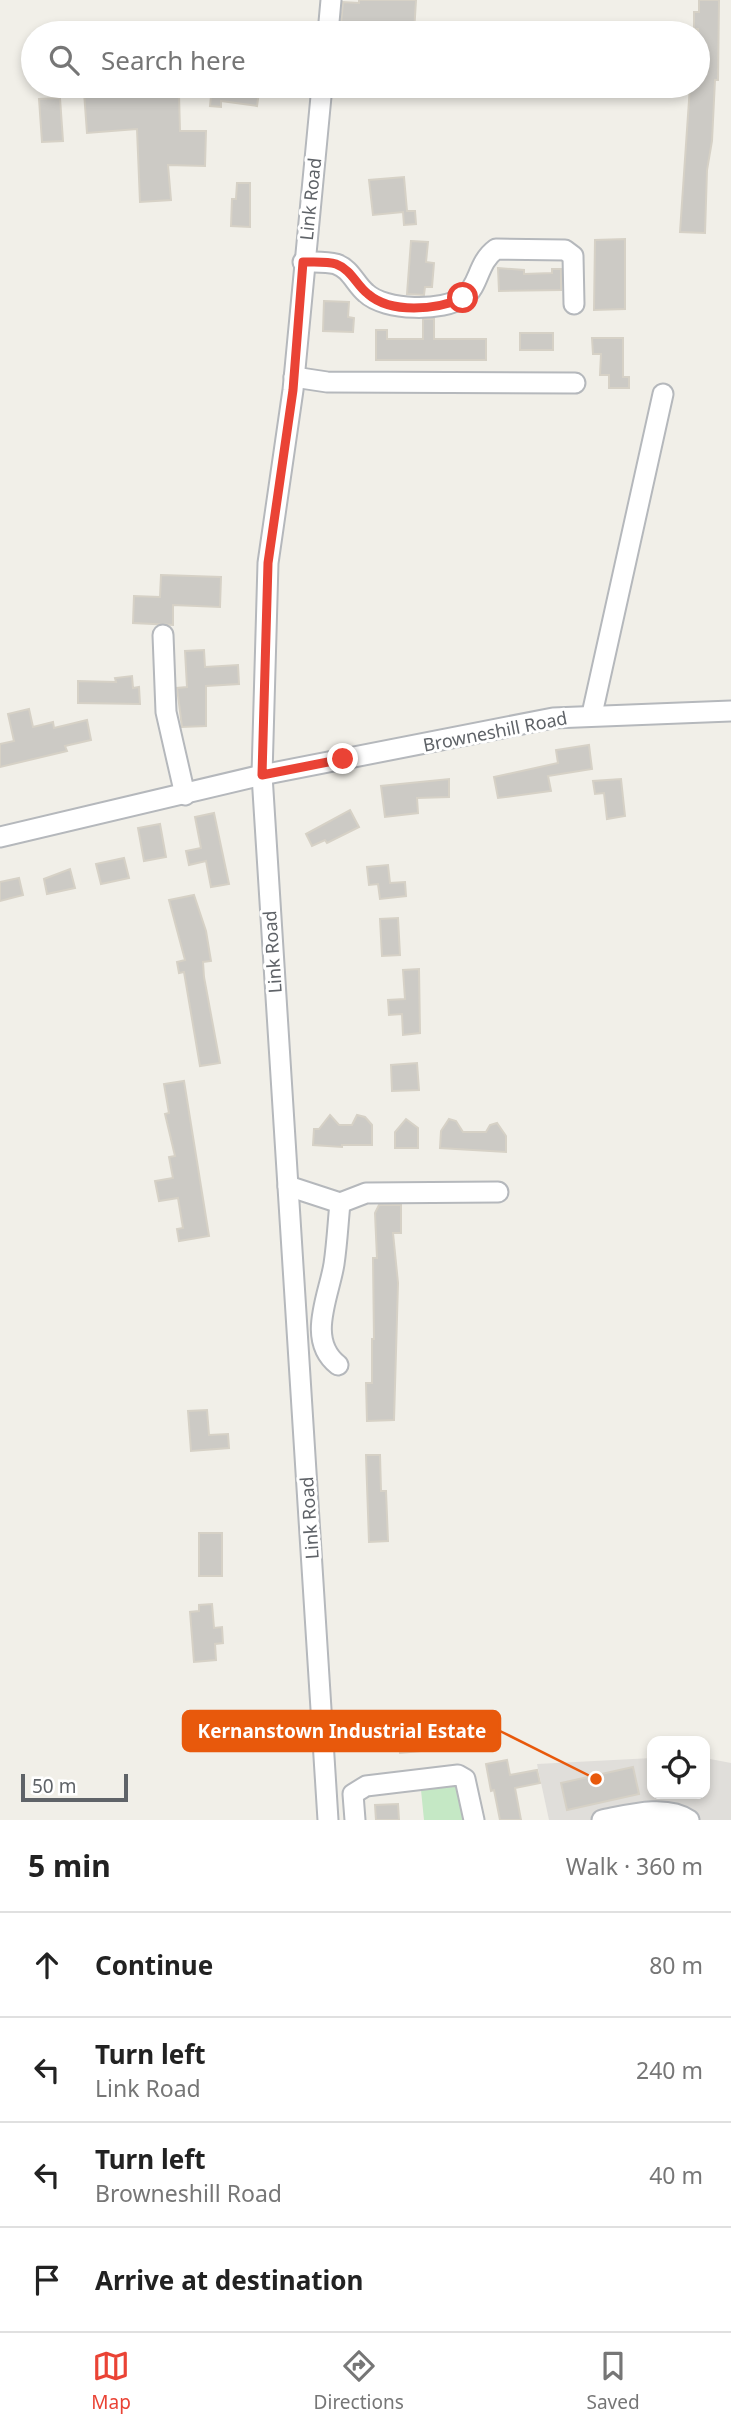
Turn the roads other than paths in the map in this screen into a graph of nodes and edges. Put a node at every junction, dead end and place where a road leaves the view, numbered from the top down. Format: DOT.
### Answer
graph roads {
  1 [pos="331,0"];
  2 [pos="329,21"];
  3 [pos="321,98"];
  4 [pos="303,262"];
  5 [pos="574,304"];
  6 [pos="294,377"];
  7 [pos="575,383"];
  8 [pos="663,394"];
  9 [pos="163,635"];
  10 [pos="731,710"];
  11 [pos="592,715"];
  12 [pos="262,775"];
  13 [pos="186,795"];
  14 [pos="0,838"];
  15 [pos="288,1186"];
  16 [pos="498,1192"];
  17 [pos="340,1203"];
  18 [pos="338,1366"];
  19 [pos="328,1820"];
  20 [pos="355,1820"];
  21 [pos="474,1820"];
  22 [pos="602,1820"];
  23 [pos="689,1820"];
  1 -- 2 [label="street"];
  3 -- 4 [label="street, Link Road"];
  4 -- 5 [label="street"];
  4 -- 6 [label="street, Link Road"];
  6 -- 7 [label="street"];
  6 -- 12 [label="street, Link Road"];
  8 -- 11 [label="street"];
  9 -- 13 [label="street"];
  10 -- 11 [label="street, Browneshill Road"];
  11 -- 12 [label="street, Browneshill Road"];
  12 -- 13 [label="street, Browneshill Road"];
  12 -- 15 [label="street, Link Road"];
  13 -- 14 [label="street, Browneshill Road"];
  15 -- 17 [label="street"];
  15 -- 19 [label="street, Link Road"];
  16 -- 17 [label="street"];
  17 -- 18 [label="street"];
  20 -- 21 [label="street"];
  22 -- 23 [label="street"];
}
